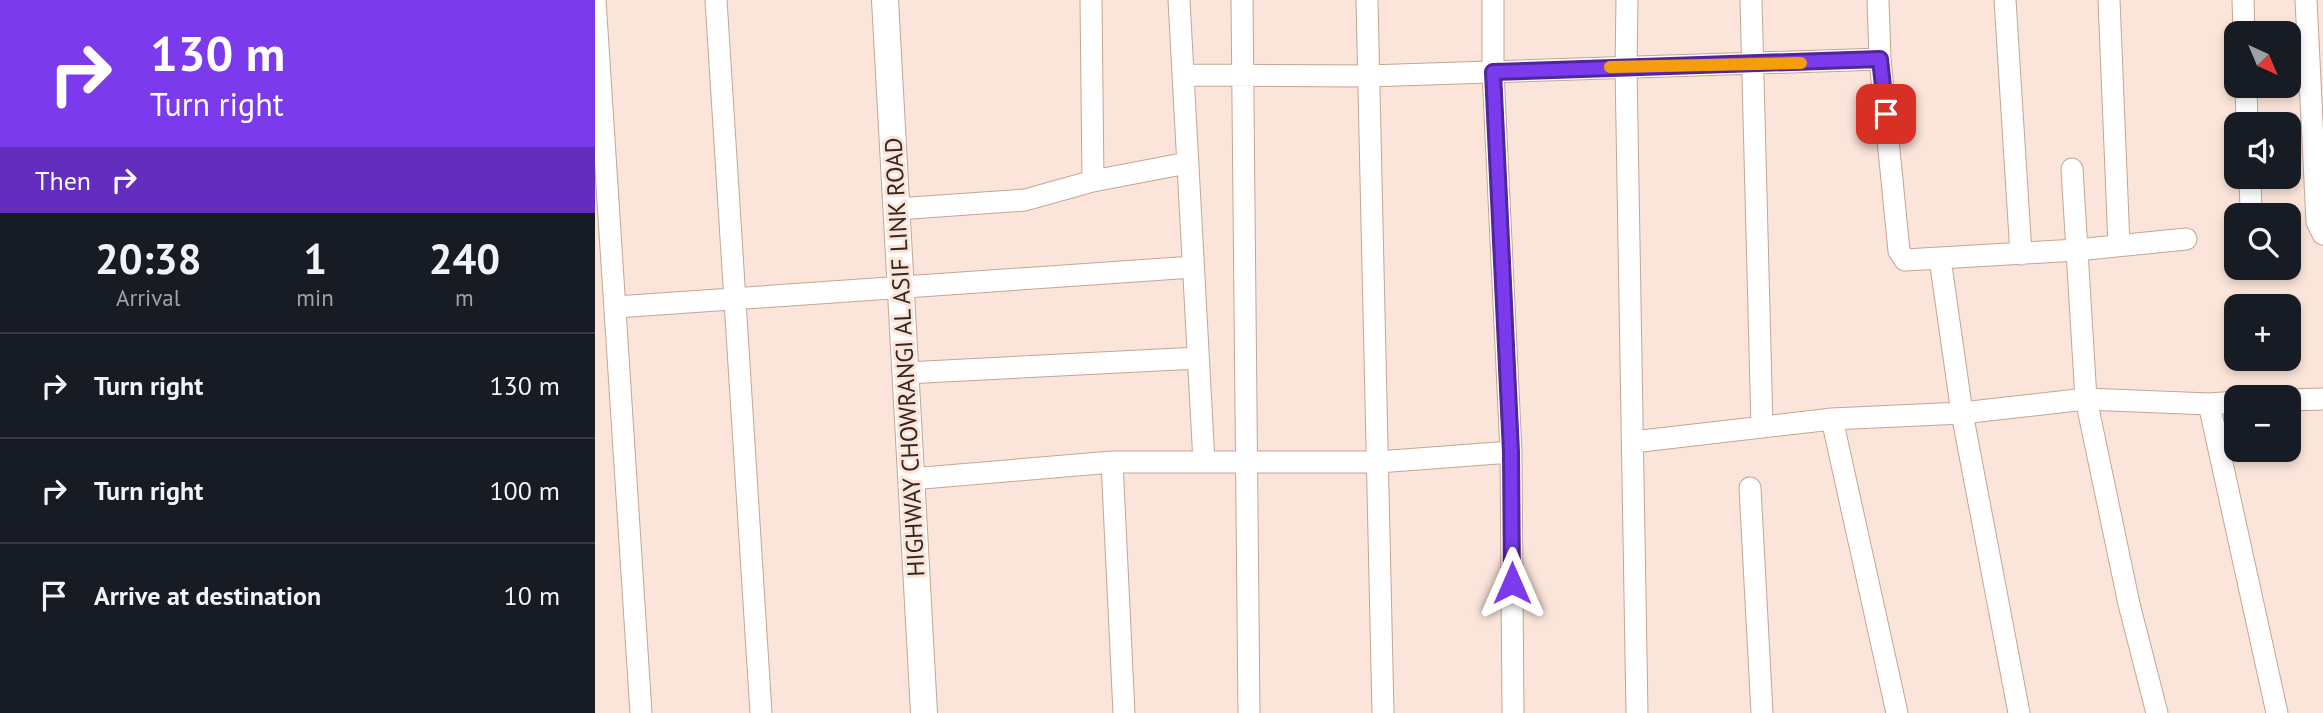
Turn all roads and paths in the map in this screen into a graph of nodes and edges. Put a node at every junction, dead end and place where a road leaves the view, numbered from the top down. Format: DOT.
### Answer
graph roads {
  1 [pos="595,0"];
  2 [pos="716,0"];
  3 [pos="885,0"];
  4 [pos="1091,0"];
  5 [pos="1179,0"];
  6 [pos="1242,0"];
  7 [pos="1367,0"];
  8 [pos="1493,0"];
  9 [pos="1627,0"];
  10 [pos="1751,0"];
  11 [pos="1878,0"];
  12 [pos="2005,0"];
  13 [pos="2109,0"];
  14 [pos="2242,0"];
  15 [pos="2306,0"];
  16 [pos="2243,21"];
  17 [pos="2316,54"];
  18 [pos="1880,59"];
  19 [pos="1751,65"];
  20 [pos="1626,66"];
  21 [pos="1493,72"];
  22 [pos="1184,75"];
  23 [pos="1244,76"];
  24 [pos="1369,76"];
  25 [pos="1187,163"];
  26 [pos="2072,169"];
  27 [pos="1093,181"];
  28 [pos="897,209"];
  29 [pos="2323,234"];
  30 [pos="2186,239"];
  31 [pos="2119,245"];
  32 [pos="2077,250"];
  33 [pos="2021,254"];
  34 [pos="1940,259"];
  35 [pos="1193,267"];
  36 [pos="901,287"];
  37 [pos="735,298"];
  38 [pos="616,307"];
  39 [pos="1198,358"];
  40 [pos="906,373"];
  41 [pos="2087,399"];
  42 [pos="2323,399"];
  43 [pos="2301,400"];
  44 [pos="2224,403"];
  45 [pos="2209,404"];
  46 [pos="1962,413"];
  47 [pos="1832,419"];
  48 [pos="1762,428"];
  49 [pos="1633,442"];
  50 [pos="1511,452"];
  51 [pos="1112,462"];
  52 [pos="1204,462"];
  53 [pos="1244,462"];
  54 [pos="1378,462"];
  55 [pos="911,479"];
  56 [pos="1750,488"];
  57 [pos="641,713"];
  58 [pos="761,713"];
  59 [pos="924,713"];
  60 [pos="1124,713"];
  61 [pos="1249,713"];
  62 [pos="1383,713"];
  63 [pos="1513,713"];
  64 [pos="1637,713"];
  65 [pos="1762,713"];
  66 [pos="1896,713"];
  67 [pos="2019,713"];
  68 [pos="2157,713"];
  69 [pos="2277,713"];
  1 -- 38 [label="street"];
  2 -- 37 [label="street"];
  3 -- 28 [label="street, HIGHWAY CHOWRANGI AL ASIF LINK ROAD"];
  4 -- 27 [label="street"];
  5 -- 22 [label="street"];
  6 -- 23 [label="street"];
  7 -- 24 [label="street"];
  8 -- 21 [label="street"];
  9 -- 20 [label="street"];
  10 -- 19 [label="street"];
  11 -- 18 [label="street"];
  12 -- 33 [label="street"];
  13 -- 31 [label="street"];
  14 -- 16 [label="street"];
  15 -- 17 [label="street"];
  17 -- 29 [label="street"];
  18 -- 19 [label="street"];
  18 -- 34 [label="street"];
  19 -- 20 [label="street"];
  19 -- 48 [label="street"];
  20 -- 21 [label="street"];
  20 -- 49 [label="street"];
  21 -- 24 [label="street"];
  21 -- 50 [label="street"];
  22 -- 23 [label="street"];
  22 -- 25 [label="street"];
  23 -- 24 [label="street"];
  23 -- 53 [label="street"];
  24 -- 54 [label="street"];
  25 -- 27 [label="street"];
  25 -- 35 [label="street"];
  26 -- 32 [label="street"];
  27 -- 28 [label="street"];
  28 -- 36 [label="street, HIGHWAY CHOWRANGI AL ASIF LINK ROAD"];
  30 -- 31 [label="street"];
  31 -- 32 [label="street"];
  32 -- 33 [label="street"];
  32 -- 41 [label="street"];
  33 -- 34 [label="street"];
  34 -- 46 [label="street"];
  35 -- 36 [label="street"];
  35 -- 39 [label="street"];
  36 -- 37 [label="street"];
  36 -- 40 [label="street, HIGHWAY CHOWRANGI AL ASIF LINK ROAD"];
  37 -- 38 [label="street"];
  37 -- 58 [label="street"];
  38 -- 57 [label="street"];
  39 -- 40 [label="street"];
  39 -- 52 [label="street"];
  40 -- 55 [label="street, HIGHWAY CHOWRANGI AL ASIF LINK ROAD"];
  41 -- 45 [label="street"];
  41 -- 46 [label="street"];
  41 -- 68 [label="street"];
  42 -- 43 [label="street"];
  44 -- 45 [label="street"];
  45 -- 69 [label="street"];
  46 -- 47 [label="street"];
  46 -- 67 [label="street"];
  47 -- 48 [label="street"];
  47 -- 66 [label="street"];
  48 -- 49 [label="street"];
  49 -- 64 [label="street"];
  50 -- 54 [label="street"];
  50 -- 63 [label="street"];
  51 -- 52 [label="street"];
  51 -- 55 [label="street"];
  51 -- 60 [label="street"];
  52 -- 53 [label="street"];
  53 -- 54 [label="street"];
  53 -- 61 [label="street"];
  54 -- 62 [label="street"];
  55 -- 59 [label="street, HIGHWAY CHOWRANGI AL ASIF LINK ROAD"];
  56 -- 65 [label="street"];
}
